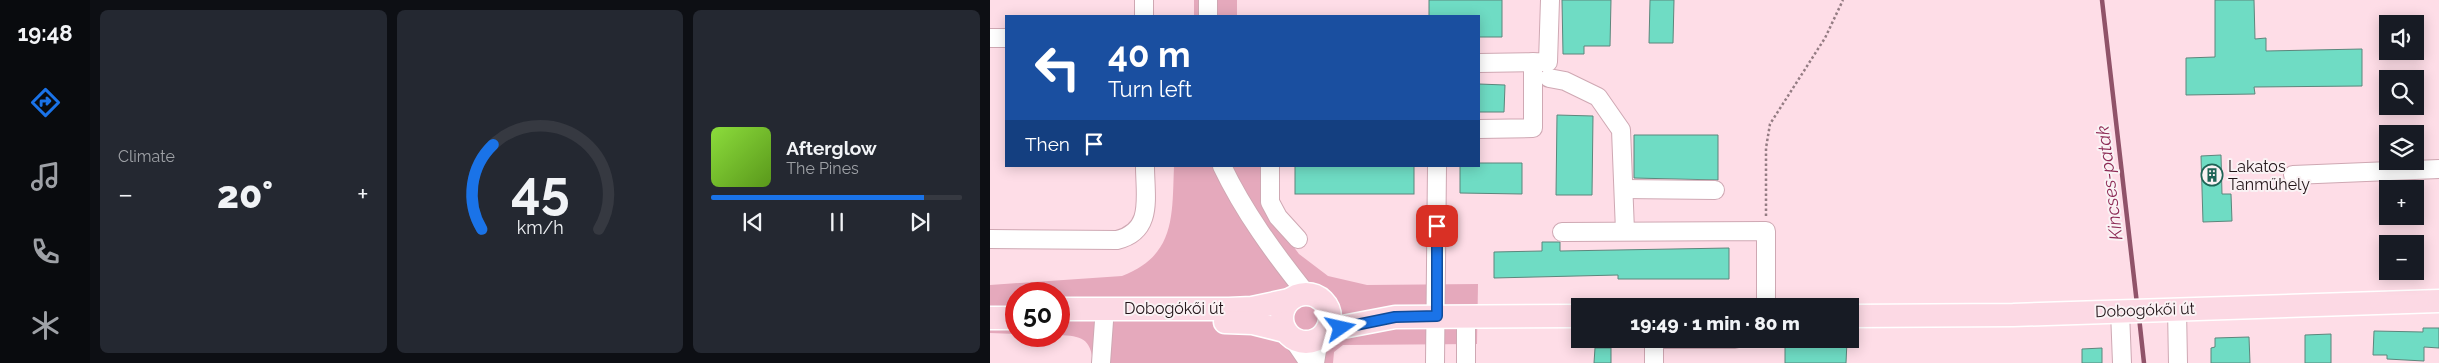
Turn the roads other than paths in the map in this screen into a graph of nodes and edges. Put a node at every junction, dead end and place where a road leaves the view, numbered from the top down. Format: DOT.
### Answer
graph roads {
  1 [pos="1144,0"];
  2 [pos="1208,0"];
  3 [pos="1550,0"];
  4 [pos="1144,15"];
  5 [pos="1208,15"];
  6 [pos="990,38"];
  7 [pos="1005,38"];
  8 [pos="1533,62"];
  9 [pos="1480,63"];
  10 [pos="1549,78"];
  11 [pos="1480,129"];
  12 [pos="1145,167"];
  13 [pos="1222,167"];
  14 [pos="1270,167"];
  15 [pos="1437,167"];
  16 [pos="2439,169"];
  17 [pos="2293,175"];
  18 [pos="1624,189"];
  19 [pos="1716,190"];
  20 [pos="1625,231"];
  21 [pos="1562,232"];
  22 [pos="990,239"];
  23 [pos="1298,239"];
  24 [pos="1296,296"];
  25 [pos="1766,298"];
  26 [pos="2439,301"];
  27 [pos="1070,308"];
  28 [pos="2177,308"];
  29 [pos="1005,309"];
  30 [pos="990,310"];
  31 [pos="2132,310"];
  32 [pos="1466,315"];
  33 [pos="1437,316"];
  34 [pos="1571,316"];
  35 [pos="1859,316"];
  36 [pos="990,318"];
  37 [pos="1005,318"];
  38 [pos="1070,320"];
  39 [pos="1104,321"];
  40 [pos="1325,326"];
  41 [pos="1288,334"];
  42 [pos="1654,348"];
  43 [pos="1101,363"];
  44 [pos="1309,363"];
  45 [pos="1315,363"];
  46 [pos="1435,363"];
  47 [pos="1466,363"];
  48 [pos="1654,363"];
  49 [pos="2122,363"];
  50 [pos="2178,363"];
  1 -- 4 [label="street"];
  2 -- 5 [label="street"];
  3 -- 8 [label="street"];
  6 -- 7 [label="street"];
  8 -- 9 [label="street"];
  8 -- 11 [label="street"];
  10 -- 18 [label="street"];
  12 -- 22 [label="street"];
  13 -- 24 [label="street"];
  14 -- 23 [label="street"];
  15 -- 33 [label="street"];
  16 -- 17 [label="street"];
  18 -- 19 [label="street"];
  18 -- 20 [label="street"];
  20 -- 21 [label="street"];
  20 -- 25 [label="street"];
  24 -- 27 [label="main road, Dobogókői út"];
  24 -- 40 [label="main road"];
  24 -- 41 [label="main road"];
  26 -- 28 [label="main road, Dobogókői út"];
  28 -- 31 [label="main road, Dobogókői út"];
  28 -- 50 [label="street"];
  29 -- 30 [label="main road"];
  31 -- 35 [label="main road, Dobogókői út"];
  31 -- 49 [label="street"];
  32 -- 33 [label="main road"];
  32 -- 34 [label="main road"];
  32 -- 47 [label="street"];
  33 -- 40 [label="main road"];
  33 -- 46 [label="street"];
  36 -- 37 [label="main road"];
  38 -- 39 [label="main road, Dobogókői út"];
  39 -- 41 [label="main road, Dobogókői út"];
  39 -- 43 [label="street"];
  40 -- 41 [label="main road"];
  40 -- 45 [label="street"];
  41 -- 44 [label="street"];
  42 -- 48 [label="street"];
}
